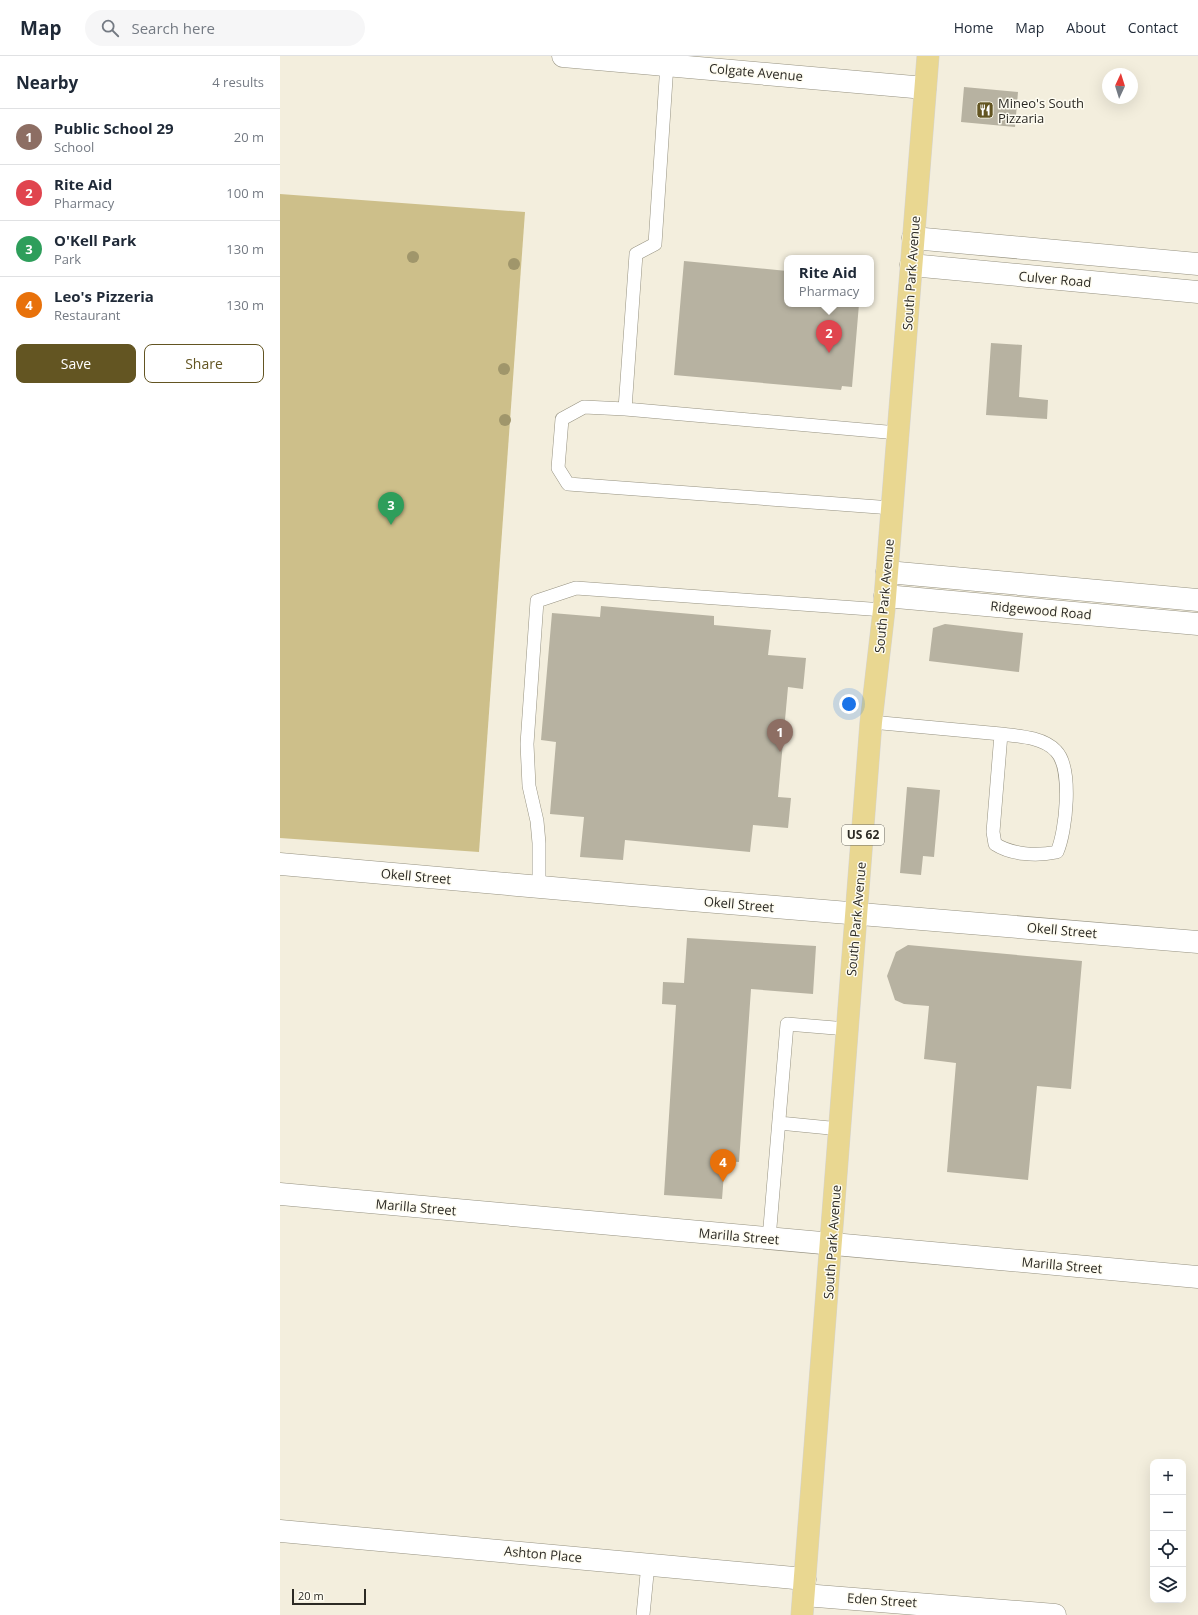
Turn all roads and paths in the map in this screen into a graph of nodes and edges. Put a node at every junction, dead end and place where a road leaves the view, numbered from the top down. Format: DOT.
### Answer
graph roads {
  1 [pos="563,56"];
  2 [pos="928,56"];
  3 [pos="667,64"];
  4 [pos="925,88"];
  5 [pos="913,238"];
  6 [pos="1198,264"];
  7 [pos="912,265"];
  8 [pos="1198,292"];
  9 [pos="624,409"];
  10 [pos="898,433"];
  11 [pos="892,508"];
  12 [pos="887,572"];
  13 [pos="1198,600"];
  14 [pos="884,603"];
  15 [pos="1198,624"];
  16 [pos="871,722"];
  17 [pos="1001,734"];
  18 [pos="280,864"];
  19 [pos="539,886"];
  20 [pos="857,913"];
  21 [pos="1198,942"];
  22 [pos="847,1029"];
  23 [pos="779,1123"];
  24 [pos="840,1129"];
  25 [pos="280,1194"];
  26 [pos="769,1239"];
  27 [pos="832,1245"];
  28 [pos="1198,1277"];
  29 [pos="280,1531"];
  30 [pos="648,1564"];
  31 [pos="804,1596"];
  32 [pos="643,1615"];
  33 [pos="1055,1615"];
  1 -- 3 [label="street, Colgate Avenue"];
  2 -- 4 [label="main road, South Park Avenue / US 62"];
  3 -- 4 [label="street, Colgate Avenue"];
  3 -- 9 [label="lane"];
  4 -- 5 [label="main road, South Park Avenue / US 62"];
  5 -- 6 [label="street"];
  5 -- 7 [label="main road, South Park Avenue / US 62"];
  7 -- 8 [label="street, Culver Road"];
  7 -- 10 [label="main road, South Park Avenue / US 62"];
  9 -- 10 [label="lane"];
  9 -- 11 [label="lane"];
  10 -- 11 [label="main road, South Park Avenue / US 62"];
  11 -- 12 [label="main road, South Park Avenue / US 62"];
  12 -- 13 [label="street, Ridgewood Road"];
  12 -- 14 [label="main road, South Park Avenue / US 62"];
  14 -- 15 [label="street, Ridgewood Road"];
  14 -- 16 [label="main road, South Park Avenue / US 62"];
  14 -- 19 [label="lane"];
  16 -- 17 [label="lane"];
  16 -- 20 [label="main road, South Park Avenue / US 62"];
  17 -- 17 [label="lane"];
  18 -- 19 [label="street, Okell Street"];
  19 -- 20 [label="street, Okell Street"];
  20 -- 21 [label="street, Okell Street"];
  20 -- 22 [label="main road, South Park Avenue / US 62"];
  22 -- 23 [label="lane"];
  22 -- 24 [label="main road, South Park Avenue / US 62"];
  23 -- 24 [label="lane"];
  23 -- 26 [label="lane"];
  24 -- 27 [label="main road, South Park Avenue / US 62"];
  25 -- 26 [label="street, Marilla Street"];
  26 -- 27 [label="street, Marilla Street"];
  27 -- 28 [label="street, Marilla Street"];
  27 -- 31 [label="main road, South Park Avenue / US 62"];
  29 -- 30 [label="street, Ashton Place"];
  30 -- 31 [label="street, Ashton Place"];
  30 -- 32 [label="lane"];
  31 -- 33 [label="street, Eden Street"];
}
